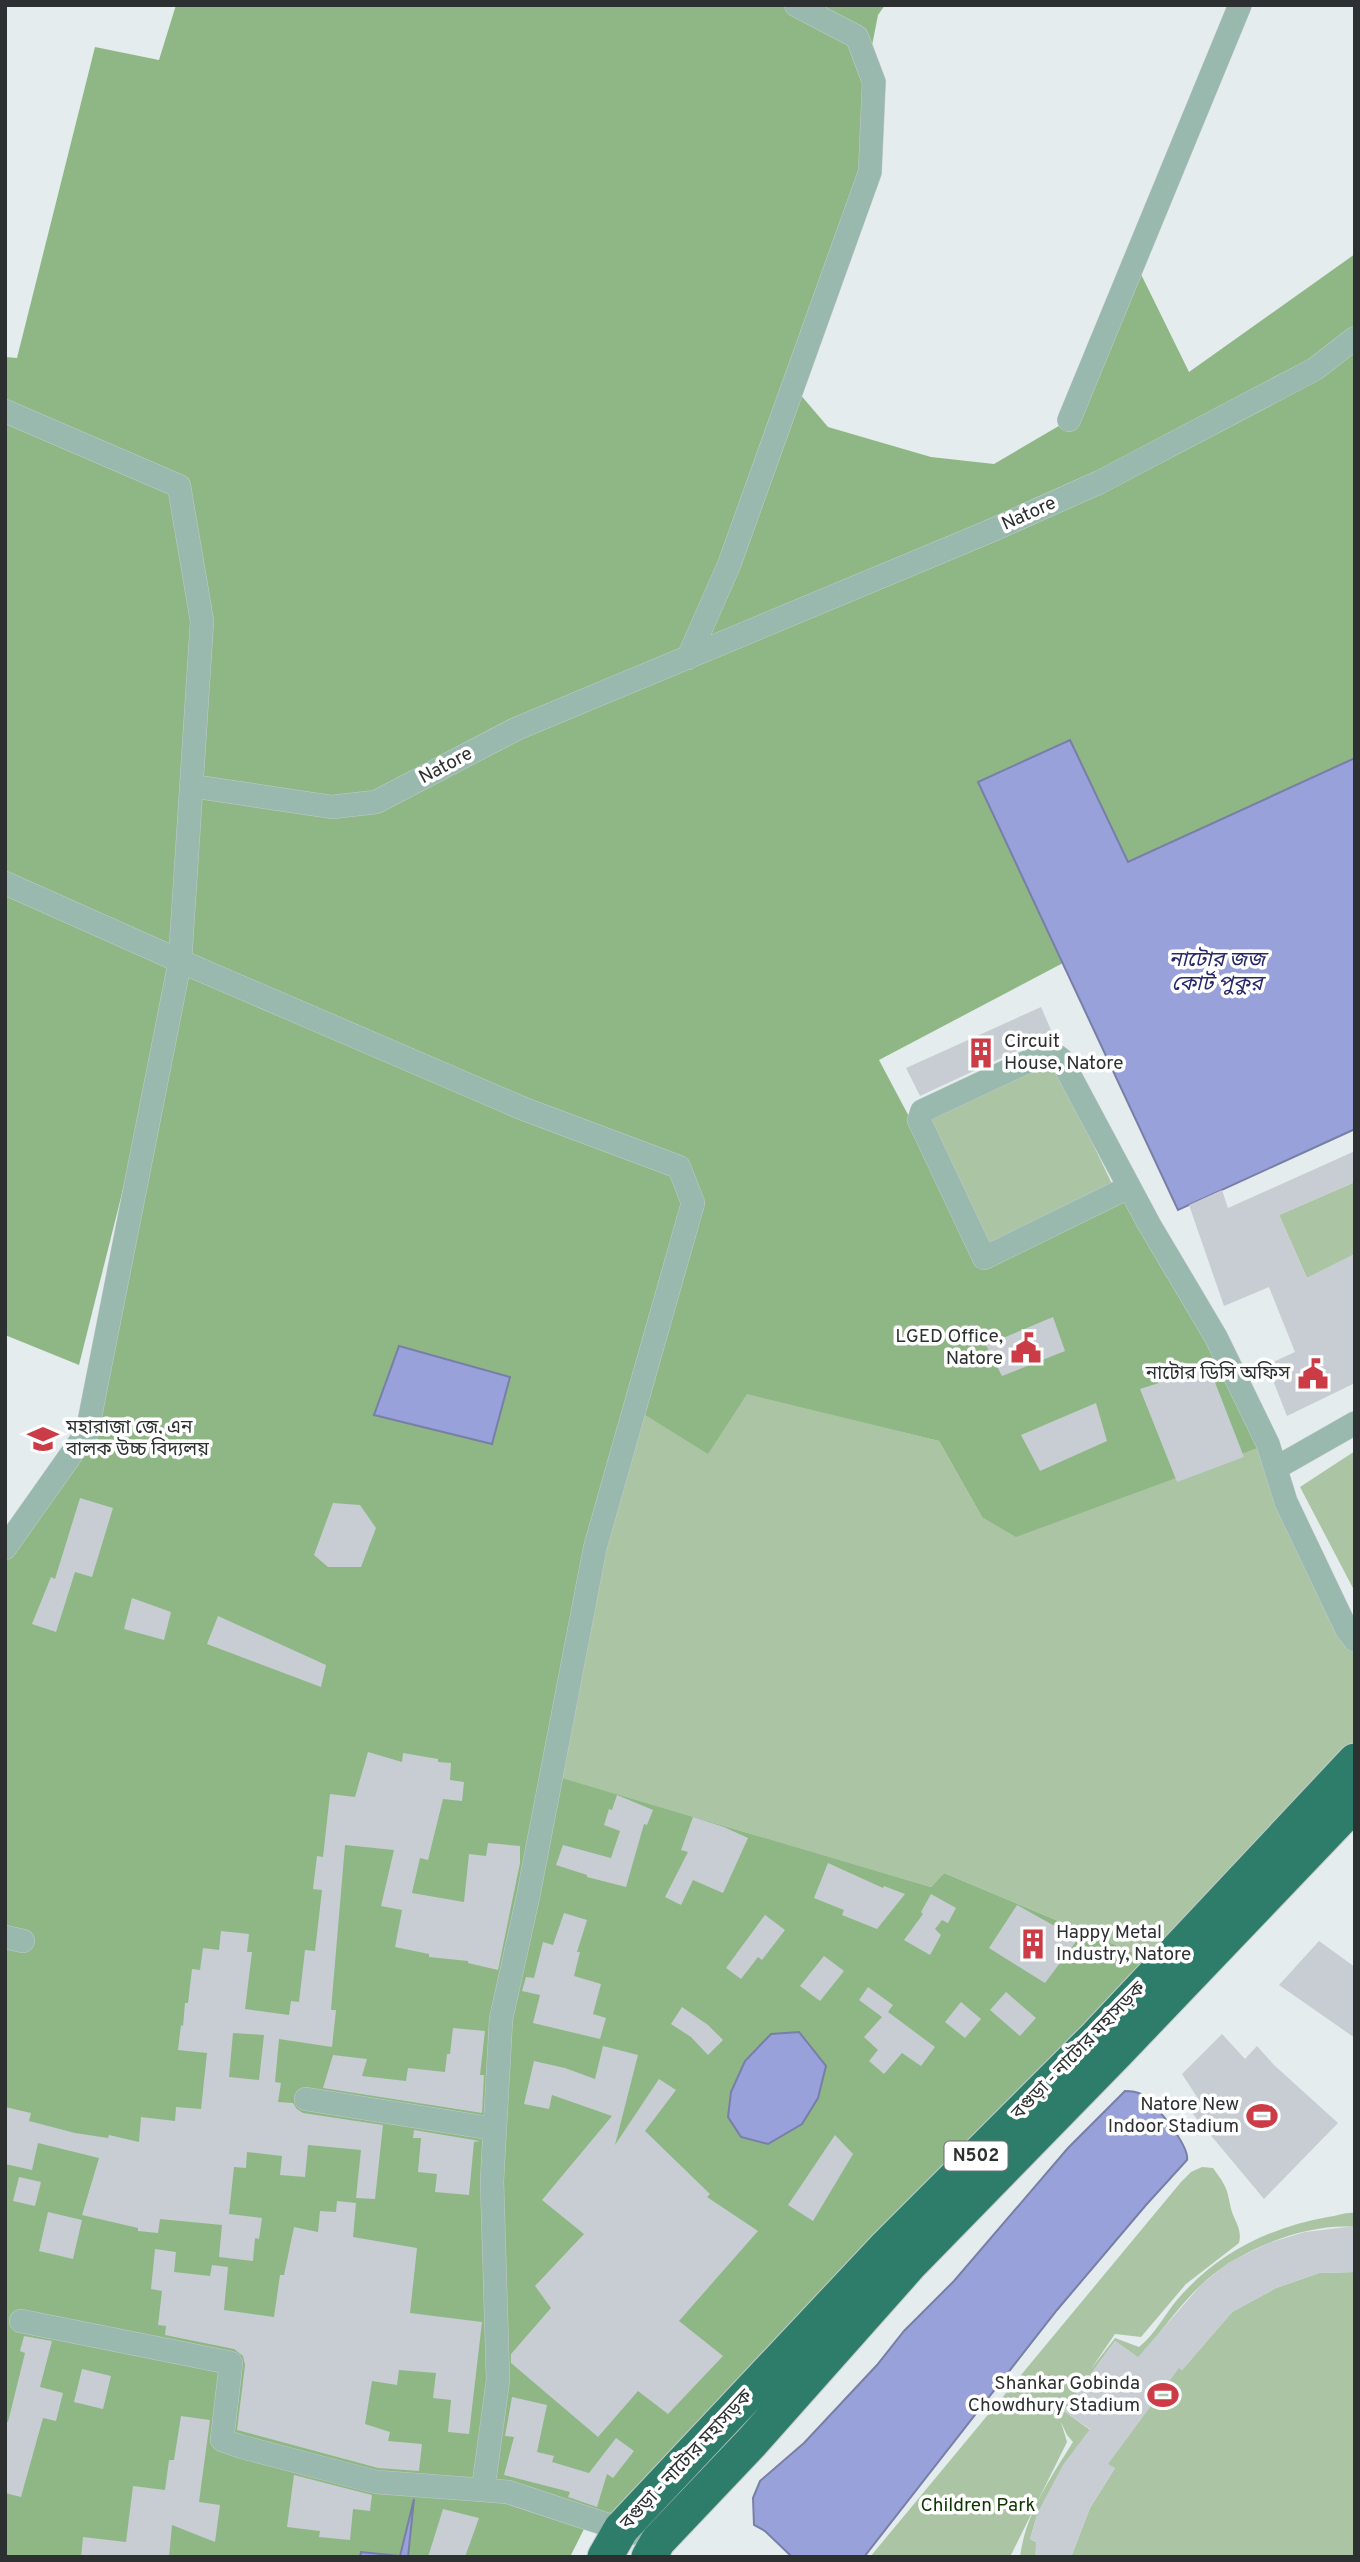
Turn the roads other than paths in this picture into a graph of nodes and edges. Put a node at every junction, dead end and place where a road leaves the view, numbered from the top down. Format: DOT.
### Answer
graph roads {
  1 [pos="796,5"];
  2 [pos="1240,5"];
  3 [pos="1355,338"];
  4 [pos="5,411"];
  5 [pos="1069,419"];
  6 [pos="688,658"];
  7 [pos="192,786"];
  8 [pos="5,883"];
  9 [pos="180,961"];
  10 [pos="1129,1187"];
  11 [pos="1355,1423"];
  12 [pos="1276,1468"];
  13 [pos="5,1548"];
  14 [pos="1355,1640"];
  15 [pos="1355,1761"];
  16 [pos="1355,1803"];
  17 [pos="306,2099"];
  18 [pos="495,2129"];
  19 [pos="21,2320"];
  20 [pos="483,2490"];
  21 [pos="613,2543"];
  22 [pos="654,2549"];
  1 -- 6 [label="street"];
  2 -- 5 [label="street"];
  3 -- 6 [label="street, Natore"];
  4 -- 7 [label="street"];
  6 -- 7 [label="street, Natore"];
  7 -- 9 [label="street"];
  8 -- 9 [label="street"];
  9 -- 13 [label="street"];
  9 -- 18 [label="street"];
  10 -- 10 [label="street"];
  10 -- 12 [label="street"];
  11 -- 12 [label="street"];
  12 -- 14 [label="street"];
  15 -- 21 [label="highway, বগুড়া - নাটোর মহাসড়ক / N502"];
  16 -- 22 [label="highway, বগুড়া - নাটোর মহাসড়ক / N502"];
  17 -- 18 [label="street"];
  18 -- 20 [label="street"];
  19 -- 20 [label="street"];
  20 -- 21 [label="street"];
  21 -- 22 [label="street"];
}
